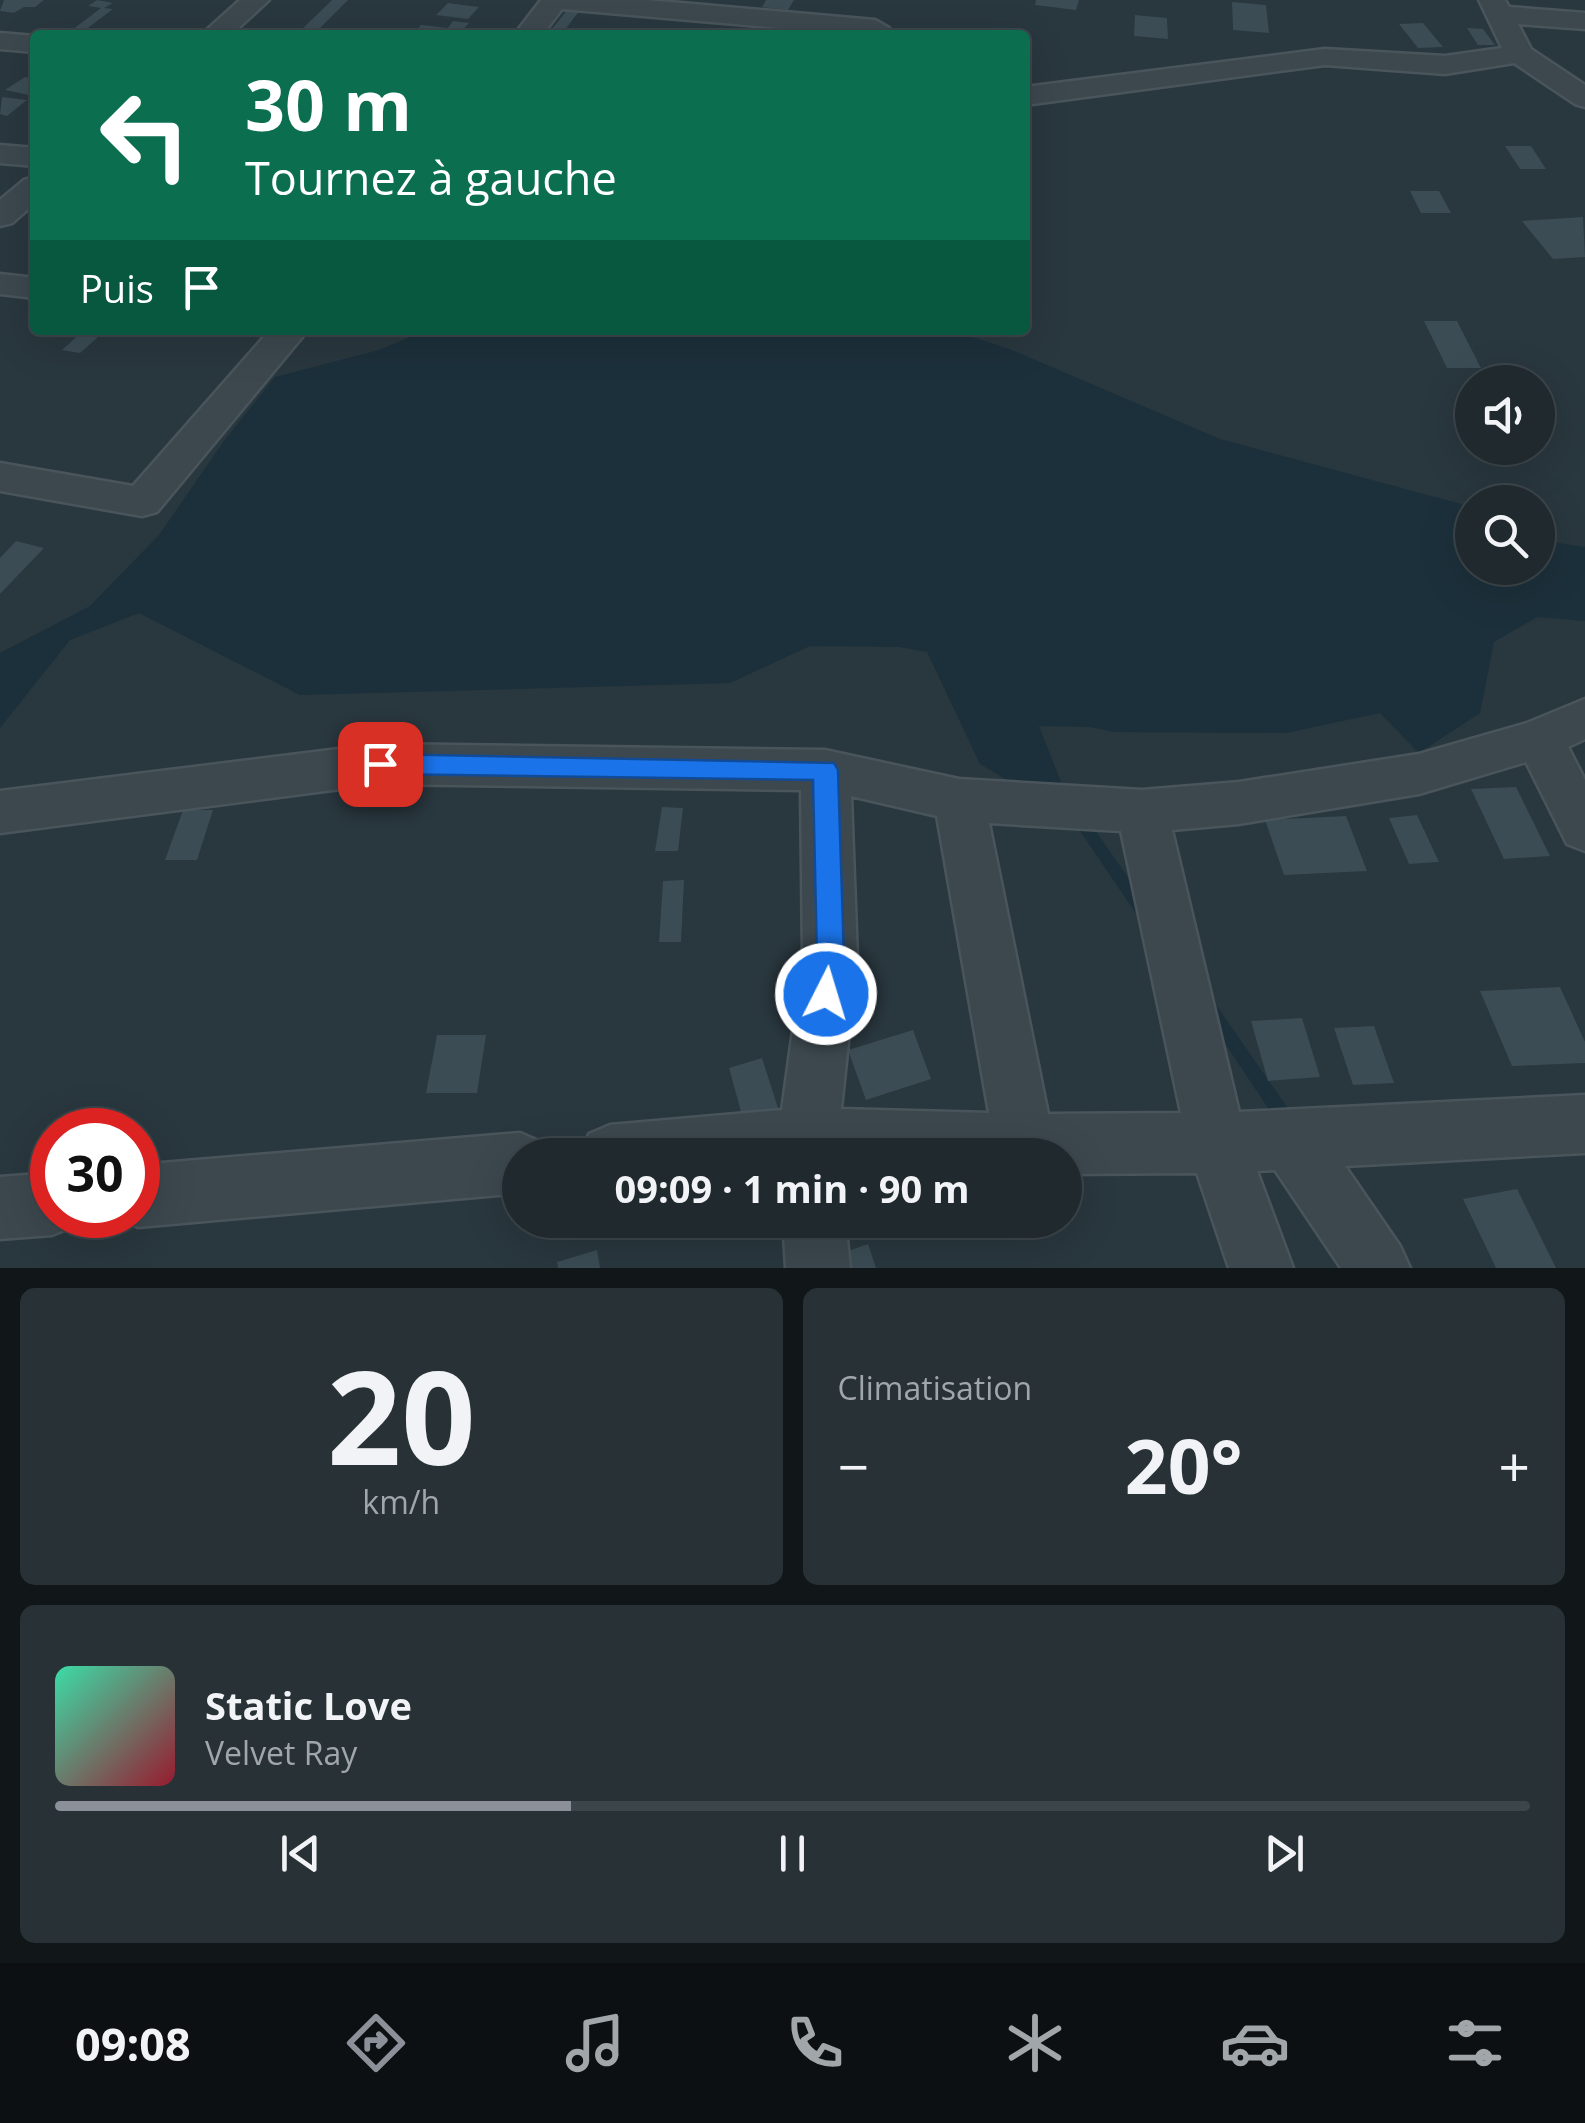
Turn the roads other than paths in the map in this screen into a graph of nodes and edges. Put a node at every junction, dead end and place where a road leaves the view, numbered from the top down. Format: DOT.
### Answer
graph roads {
  1 [pos="256,0"];
  2 [pos="885,0"];
  3 [pos="711,6"];
  4 [pos="1497,7"];
  5 [pos="1585,20"];
  6 [pos="221,30"];
  7 [pos="532,30"];
  8 [pos="866,30"];
  9 [pos="872,30"];
  10 [pos="1519,54"];
  11 [pos="1030,95"];
  12 [pos="1585,98"];
  13 [pos="0,154"];
  14 [pos="30,157"];
  15 [pos="30,191"];
  16 [pos="0,216"];
  17 [pos="0,284"];
  18 [pos="30,287"];
  19 [pos="286,335"];
  20 [pos="0,477"];
  21 [pos="1585,718"];
  22 [pos="1538,738"];
  23 [pos="825,770"];
  24 [pos="959,800"];
  25 [pos="1142,811"];
  26 [pos="0,812"];
  27 [pos="1585,828"];
  28 [pos="1585,1124"];
  29 [pos="810,1138"];
  30 [pos="1023,1138"];
  31 [pos="1289,1138"];
  32 [pos="1217,1143"];
  33 [pos="1082,1144"];
  34 [pos="502,1165"];
  35 [pos="160,1194"];
  36 [pos="30,1206"];
  37 [pos="0,1208"];
  38 [pos="816,1238"];
  39 [pos="818,1268"];
  40 [pos="1261,1268"];
  41 [pos="1378,1268"];
  1 -- 6 [label="street"];
  2 -- 9 [label="street"];
  3 -- 7 [label="street"];
  3 -- 8 [label="street"];
  4 -- 5 [label="street"];
  4 -- 10 [label="street"];
  10 -- 11 [label="street"];
  10 -- 12 [label="street"];
  13 -- 14 [label="street"];
  15 -- 16 [label="street"];
  17 -- 18 [label="street"];
  19 -- 20 [label="street"];
  21 -- 22 [label="street"];
  22 -- 25 [label="street"];
  22 -- 27 [label="street"];
  23 -- 24 [label="street"];
  23 -- 26 [label="street"];
  23 -- 29 [label="street"];
  24 -- 25 [label="street"];
  24 -- 30 [label="street"];
  25 -- 32 [label="street"];
  28 -- 31 [label="street"];
  31 -- 32 [label="street"];
  31 -- 41 [label="street"];
  32 -- 33 [label="street"];
  32 -- 40 [label="street"];
  34 -- 35 [label="street"];
  36 -- 37 [label="street"];
  38 -- 39 [label="street"];
}
